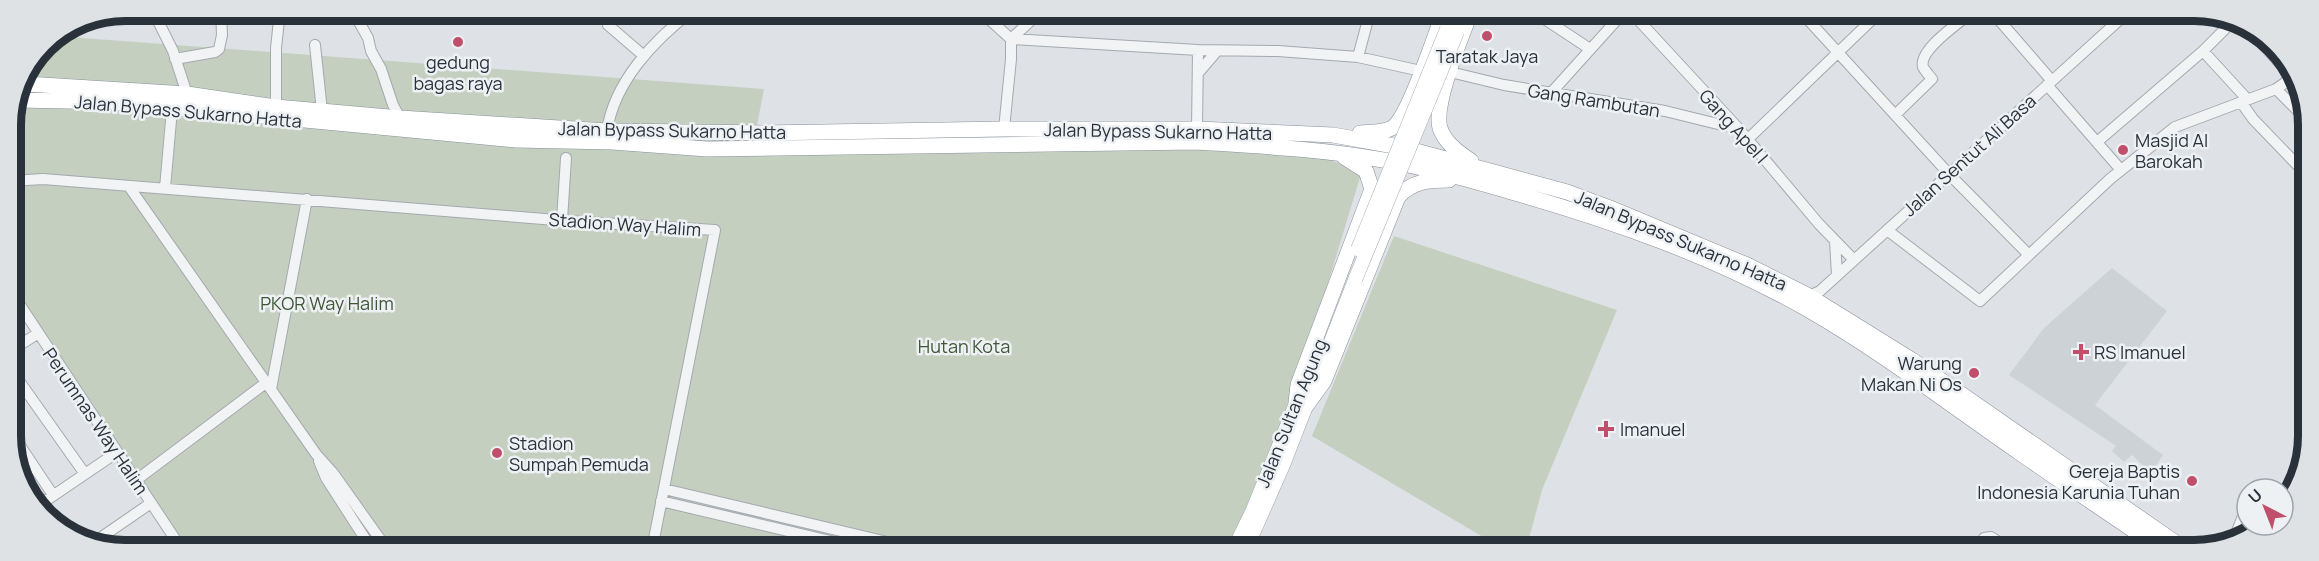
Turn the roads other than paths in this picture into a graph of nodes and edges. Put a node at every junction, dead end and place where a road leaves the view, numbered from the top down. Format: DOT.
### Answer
graph roads {
  1 [pos="158,21"];
  2 [pos="221,21"];
  3 [pos="279,21"];
  4 [pos="359,21"];
  5 [pos="609,21"];
  6 [pos="679,21"];
  7 [pos="991,21"];
  8 [pos="1031,21"];
  9 [pos="1368,21"];
  10 [pos="1440,21"];
  11 [pos="1453,21"];
  12 [pos="1459,21"];
  13 [pos="1468,21"];
  14 [pos="1547,21"];
  15 [pos="1616,21"];
  16 [pos="1639,21"];
  17 [pos="1810,21"];
  18 [pos="1871,21"];
  19 [pos="1961,21"];
  20 [pos="2000,21"];
  21 [pos="2118,21"];
  22 [pos="2227,27"];
  23 [pos="1452,31"];
  24 [pos="1011,39"];
  25 [pos="315,45"];
  26 [pos="1590,49"];
  27 [pos="1198,50"];
  28 [pos="1217,51"];
  29 [pos="2203,51"];
  30 [pos="1839,52"];
  31 [pos="644,56"];
  32 [pos="1358,57"];
  33 [pos="175,58"];
  34 [pos="1421,71"];
  35 [pos="1199,72"];
  36 [pos="1449,72"];
  37 [pos="2287,80"];
  38 [pos="2050,83"];
  39 [pos="29,84"];
  40 [pos="2276,88"];
  41 [pos="1443,91"];
  42 [pos="1551,93"];
  43 [pos="187,94"];
  44 [pos="25,99"];
  45 [pos="2244,101"];
  46 [pos="276,107"];
  47 [pos="172,109"];
  48 [pos="2296,109"];
  49 [pos="322,111"];
  50 [pos="1403,115"];
  51 [pos="1895,115"];
  52 [pos="400,118"];
  53 [pos="1004,129"];
  54 [pos="1197,129"];
  55 [pos="1739,129"];
  56 [pos="607,131"];
  57 [pos="1333,135"];
  58 [pos="1049,136"];
  59 [pos="1747,140"];
  60 [pos="2097,142"];
  61 [pos="1337,153"];
  62 [pos="567,158"];
  63 [pos="2298,166"];
  64 [pos="1483,168"];
  65 [pos="2121,170"];
  66 [pos="1949,174"];
  67 [pos="21,180"];
  68 [pos="1467,180"];
  69 [pos="130,188"];
  70 [pos="165,188"];
  71 [pos="1372,189"];
  72 [pos="1398,197"];
  73 [pos="307,199"];
  74 [pos="562,220"];
  75 [pos="1887,230"];
  76 [pos="1835,241"];
  77 [pos="2029,255"];
  78 [pos="1854,260"];
  79 [pos="1837,275"];
  80 [pos="1809,296"];
  81 [pos="21,308"];
  82 [pos="37,334"];
  83 [pos="21,344"];
  84 [pos="21,384"];
  85 [pos="269,385"];
  86 [pos="1301,405"];
  87 [pos="22,449"];
  88 [pos="116,453"];
  89 [pos="315,454"];
  90 [pos="2062,473"];
  91 [pos="85,474"];
  92 [pos="135,481"];
  93 [pos="664,489"];
  94 [pos="53,495"];
  95 [pos="661,501"];
  96 [pos="44,502"];
  97 [pos="151,503"];
  98 [pos="377,534"];
  99 [pos="102,537"];
  100 [pos="176,540"];
  101 [pos="366,540"];
  102 [pos="373,540"];
  103 [pos="381,540"];
  104 [pos="654,540"];
  105 [pos="826,540"];
  106 [pos="879,540"];
  107 [pos="1238,540"];
  108 [pos="1250,540"];
  109 [pos="1982,540"];
  110 [pos="1996,540"];
  111 [pos="2154,540"];
  1 -- 33 [label="street"];
  2 -- 33 [label="street"];
  3 -- 46 [label="street"];
  4 -- 52 [label="street"];
  5 -- 31 [label="street"];
  6 -- 31 [label="street"];
  7 -- 24 [label="street"];
  8 -- 24 [label="street"];
  9 -- 32 [label="street"];
  10 -- 34 [label="highway"];
  11 -- 23 [label="main road"];
  12 -- 23 [label="main road"];
  13 -- 36 [label="highway"];
  14 -- 26 [label="street"];
  15 -- 26 [label="street"];
  16 -- 55 [label="street, Gang Apel I"];
  17 -- 30 [label="street"];
  18 -- 30 [label="street"];
  19 -- 51 [label="street"];
  20 -- 38 [label="street"];
  21 -- 38 [label="street, Jalan Sentut Ali Basa"];
  22 -- 29 [label="street"];
  23 -- 86 [label="main road, Jalan Sultan Agung, bridge"];
  24 -- 27 [label="street"];
  24 -- 53 [label="street"];
  25 -- 49 [label="street"];
  26 -- 42 [label="street"];
  27 -- 28 [label="street"];
  27 -- 35 [label="street"];
  28 -- 32 [label="street"];
  28 -- 35 [label="street"];
  29 -- 45 [label="street"];
  29 -- 60 [label="street"];
  30 -- 51 [label="street"];
  30 -- 59 [label="street"];
  31 -- 56 [label="street"];
  32 -- 34 [label="street"];
  33 -- 43 [label="street"];
  34 -- 50 [label="highway"];
  35 -- 54 [label="street"];
  36 -- 41 [label="highway"];
  36 -- 42 [label="street, Gang Rambutan"];
  37 -- 40 [label="street"];
  38 -- 60 [label="street"];
  38 -- 66 [label="street, Jalan Sentut Ali Basa"];
  39 -- 43 [label="highway, Jalan Bypass Sukarno Hatta"];
  40 -- 45 [label="street"];
  40 -- 48 [label="street"];
  41 -- 50 [label="highway"];
  41 -- 64 [label="highway"];
  42 -- 55 [label="street, Gang Rambutan"];
  43 -- 46 [label="highway, Jalan Bypass Sukarno Hatta"];
  44 -- 47 [label="highway, Jalan Bypass Sukarno Hatta"];
  45 -- 63 [label="street"];
  45 -- 65 [label="street"];
  46 -- 49 [label="highway, Jalan Bypass Sukarno Hatta"];
  47 -- 58 [label="highway, Jalan Bypass Sukarno Hatta"];
  47 -- 70 [label="street"];
  49 -- 52 [label="highway, Jalan Bypass Sukarno Hatta"];
  50 -- 57 [label="highway"];
  51 -- 66 [label="street"];
  52 -- 56 [label="highway, Jalan Bypass Sukarno Hatta"];
  53 -- 56 [label="highway, Jalan Bypass Sukarno Hatta"];
  53 -- 58 [label="highway, Jalan Bypass Sukarno Hatta"];
  54 -- 57 [label="highway, Jalan Bypass Sukarno Hatta"];
  54 -- 58 [label="highway, Jalan Bypass Sukarno Hatta"];
  55 -- 59 [label="street, Gang Apel I"];
  57 -- 64 [label="highway, Jalan Bypass Sukarno Hatta"];
  58 -- 61 [label="highway, Jalan Bypass Sukarno Hatta"];
  59 -- 76 [label="street, Gang Apel I"];
  60 -- 65 [label="street"];
  61 -- 68 [label="highway, Jalan Bypass Sukarno Hatta"];
  61 -- 71 [label="highway"];
  62 -- 74 [label="street"];
  64 -- 80 [label="highway, Jalan Bypass Sukarno Hatta"];
  65 -- 77 [label="street"];
  66 -- 75 [label="street, Jalan Sentut Ali Basa"];
  66 -- 77 [label="street"];
  67 -- 69 [label="street"];
  68 -- 72 [label="highway"];
  68 -- 90 [label="highway, Jalan Bypass Sukarno Hatta"];
  69 -- 70 [label="street, Stadion Way Halim"];
  69 -- 85 [label="street"];
  70 -- 73 [label="street, Stadion Way Halim"];
  71 -- 72 [label="highway"];
  71 -- 86 [label="highway"];
  72 -- 86 [label="highway"];
  73 -- 74 [label="street, Stadion Way Halim"];
  73 -- 85 [label="street"];
  74 -- 93 [label="street, Stadion Way Halim"];
  75 -- 77 [label="street"];
  75 -- 78 [label="street, Jalan Sentut Ali Basa"];
  76 -- 78 [label="street, Gang Apel I"];
  76 -- 79 [label="street"];
  78 -- 79 [label="street, Jalan Sentut Ali Basa"];
  79 -- 80 [label="street, Jalan Sentut Ali Basa"];
  80 -- 90 [label="highway, Jalan Bypass Sukarno Hatta"];
  81 -- 82 [label="street, Perumnas Way Halim"];
  82 -- 83 [label="street"];
  82 -- 88 [label="street, Perumnas Way Halim"];
  84 -- 91 [label="street"];
  85 -- 89 [label="street"];
  85 -- 92 [label="street"];
  86 -- 107 [label="main road, Jalan Sultan Agung"];
  86 -- 108 [label="main road, Jalan Sultan Agung"];
  87 -- 94 [label="street"];
  88 -- 91 [label="street"];
  88 -- 92 [label="street, Perumnas Way Halim"];
  89 -- 98 [label="street"];
  89 -- 101 [label="street"];
  90 -- 111 [label="highway, Jalan Bypass Sukarno Hatta"];
  91 -- 94 [label="street"];
  92 -- 97 [label="street, Perumnas Way Halim"];
  93 -- 95 [label="street, Stadion Way Halim"];
  93 -- 106 [label="street"];
  94 -- 96 [label="street"];
  95 -- 104 [label="street, Stadion Way Halim"];
  95 -- 105 [label="street"];
  97 -- 99 [label="street"];
  97 -- 100 [label="street, Perumnas Way Halim"];
  98 -- 102 [label="street"];
  98 -- 103 [label="street"];
  109 -- 110 [label="street"];
}
